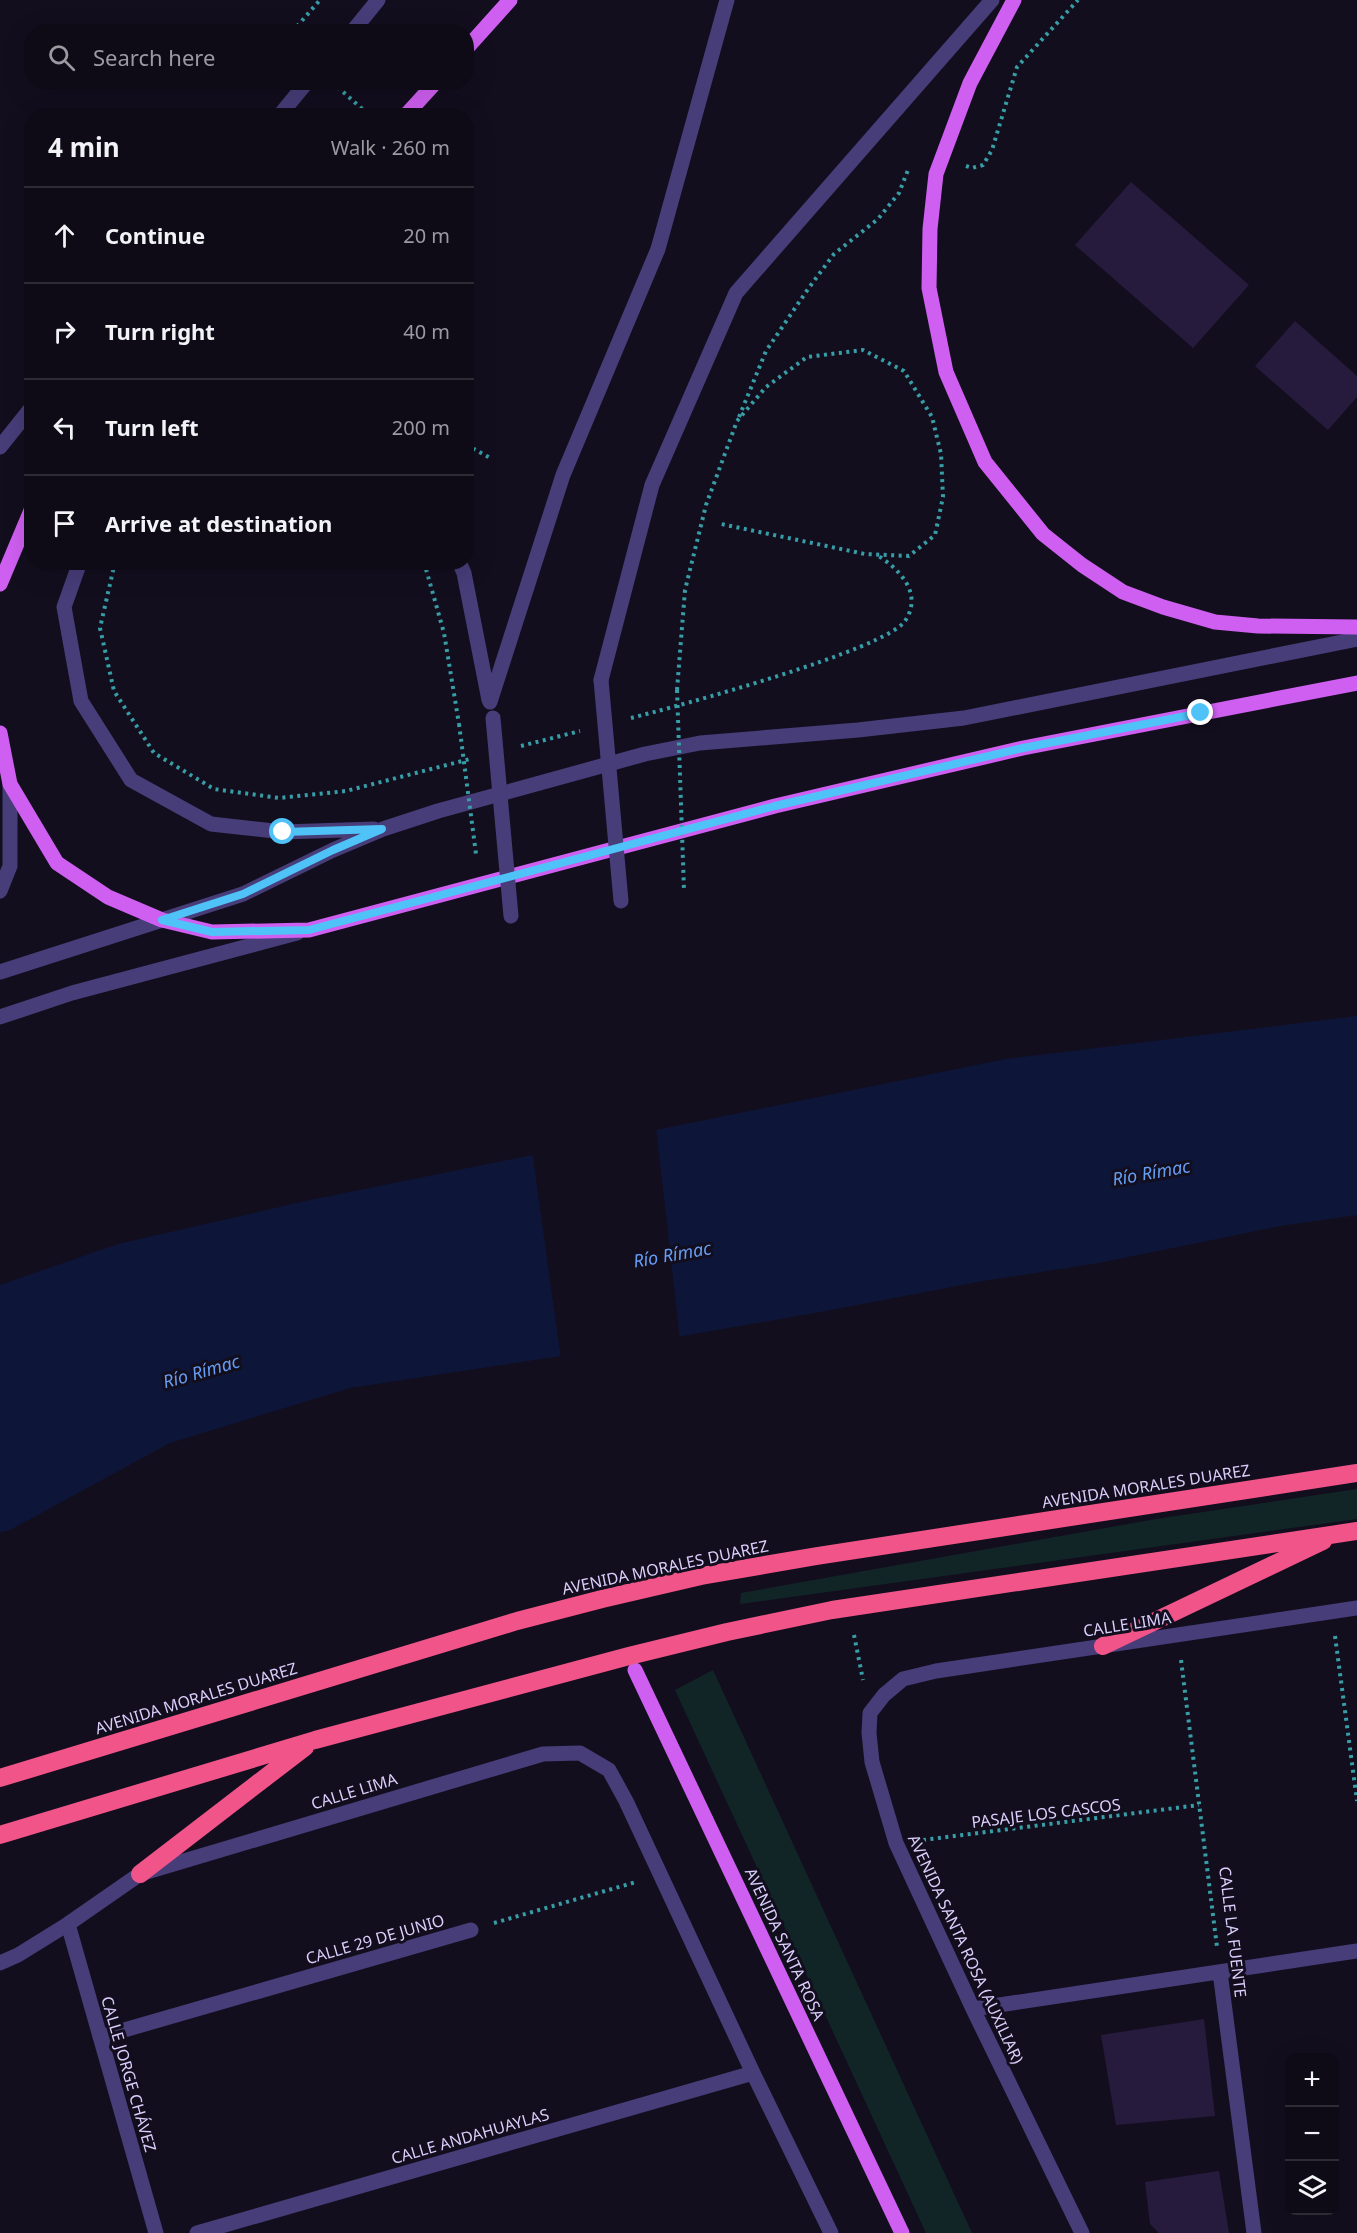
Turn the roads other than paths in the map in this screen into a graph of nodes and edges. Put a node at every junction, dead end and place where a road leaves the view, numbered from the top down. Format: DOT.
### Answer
graph roads {
  1 [pos="378,0"];
  2 [pos="510,0"];
  3 [pos="727,0"];
  4 [pos="992,0"];
  5 [pos="1014,0"];
  6 [pos="358,24"];
  7 [pos="474,40"];
  8 [pos="300,90"];
  9 [pos="429,90"];
  10 [pos="286,108"];
  11 [pos="412,108"];
  12 [pos="24,417"];
  13 [pos="0,447"];
  14 [pos="24,527"];
  15 [pos="77,570"];
  16 [pos="463,570"];
  17 [pos="0,584"];
  18 [pos="1357,627"];
  19 [pos="1357,639"];
  20 [pos="1357,683"];
  21 [pos="490,702"];
  22 [pos="0,733"];
  23 [pos="10,784"];
  24 [pos="382,829"];
  25 [pos="0,891"];
  26 [pos="621,901"];
  27 [pos="511,916"];
  28 [pos="162,920"];
  29 [pos="309,930"];
  30 [pos="0,972"];
  31 [pos="0,1017"];
  32 [pos="1357,1473"];
  33 [pos="1349,1532"];
  34 [pos="1357,1608"];
  35 [pos="1103,1646"];
  36 [pos="635,1670"];
  37 [pos="870,1713"];
  38 [pos="315,1740"];
  39 [pos="0,1778"];
  40 [pos="0,1835"];
  41 [pos="140,1874"];
  42 [pos="68,1924"];
  43 [pos="471,1930"];
  44 [pos="1357,1951"];
  45 [pos="0,1963"];
  46 [pos="1220,1972"];
  47 [pos="973,2009"];
  48 [pos="100,2037"];
  49 [pos="753,2073"];
  50 [pos="156,2233"];
  51 [pos="197,2233"];
  52 [pos="831,2233"];
  53 [pos="902,2233"];
  54 [pos="1082,2233"];
  55 [pos="1254,2233"];
  1 -- 6 [label="street"];
  2 -- 7 [label="main road"];
  3 -- 21 [label="street"];
  4 -- 26 [label="street, bridge"];
  5 -- 18 [label="main road"];
  8 -- 10 [label="street"];
  9 -- 11 [label="main road"];
  12 -- 13 [label="street"];
  14 -- 17 [label="main road"];
  15 -- 24 [label="street"];
  16 -- 21 [label="street"];
  19 -- 24 [label="street"];
  20 -- 29 [label="main road"];
  21 -- 27 [label="street, bridge"];
  22 -- 23 [label="main road"];
  23 -- 25 [label="street"];
  23 -- 28 [label="main road"];
  24 -- 28 [label="street"];
  28 -- 29 [label="main road"];
  28 -- 30 [label="street"];
  29 -- 31 [label="street"];
  32 -- 39 [label="highway, AVENIDA MORALES DUAREZ"];
  33 -- 35 [label="highway"];
  33 -- 38 [label="highway"];
  34 -- 35 [label="street, CALLE LIMA"];
  35 -- 37 [label="street, CALLE LIMA"];
  36 -- 53 [label="main road, AVENIDA SANTA ROSA"];
  37 -- 47 [label="street, AVENIDA SANTA ROSA (AUXILIAR)"];
  38 -- 40 [label="highway"];
  38 -- 41 [label="highway"];
  41 -- 42 [label="street"];
  41 -- 49 [label="street, CALLE LIMA"];
  42 -- 45 [label="street"];
  42 -- 48 [label="street, CALLE JORGE CHÁVEZ"];
  43 -- 48 [label="street, CALLE 29 DE JUNIO"];
  44 -- 46 [label="street"];
  46 -- 47 [label="street"];
  46 -- 55 [label="street, CALLE LA FUENTE"];
  47 -- 54 [label="street, AVENIDA SANTA ROSA (AUXILIAR)"];
  48 -- 50 [label="street, CALLE JORGE CHÁVEZ"];
  49 -- 51 [label="street, CALLE ANDAHUAYLAS"];
  49 -- 52 [label="street"];
}
